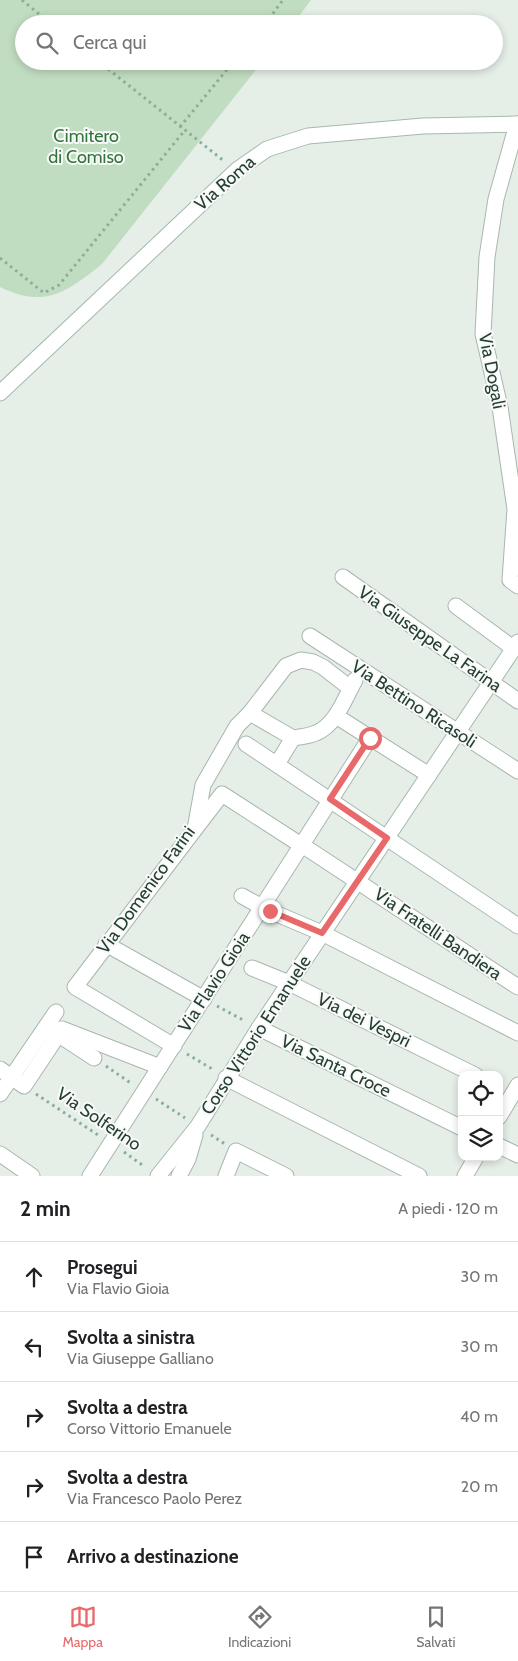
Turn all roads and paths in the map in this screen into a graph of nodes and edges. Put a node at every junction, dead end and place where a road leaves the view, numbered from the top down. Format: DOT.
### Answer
graph roads {
  1 [pos="22,0"];
  2 [pos="283,0"];
  3 [pos="40,15"];
  4 [pos="272,15"];
  5 [pos="109,70"];
  6 [pos="227,70"];
  7 [pos="518,124"];
  8 [pos="180,126"];
  9 [pos="185,130"];
  10 [pos="237,170"];
  11 [pos="0,258"];
  12 [pos="0,393"];
  13 [pos="343,577"];
  14 [pos="518,586"];
  15 [pos="456,606"];
  16 [pos="310,636"];
  17 [pos="516,645"];
  18 [pos="360,669"];
  19 [pos="490,683"];
  20 [pos="350,688"];
  21 [pos="518,701"];
  22 [pos="250,713"];
  23 [pos="336,716"];
  24 [pos="458,732"];
  25 [pos="293,738"];
  26 [pos="370,738"];
  27 [pos="246,744"];
  28 [pos="277,764"];
  29 [pos="518,771"];
  30 [pos="429,775"];
  31 [pos="330,799"];
  32 [pos="195,829"];
  33 [pos="387,838"];
  34 [pos="305,847"];
  35 [pos="358,880"];
  36 [pos="242,896"];
  37 [pos="266,909"];
  38 [pos="518,926"];
  39 [pos="322,933"];
  40 [pos="106,944"];
  41 [pos="252,968"];
  42 [pos="289,983"];
  43 [pos="518,987"];
  44 [pos="204,999"];
  45 [pos="56,1012"];
  46 [pos="259,1028"];
  47 [pos="518,1032"];
  48 [pos="58,1035"];
  49 [pos="174,1046"];
  50 [pos="94,1058"];
  51 [pos="160,1067"];
  52 [pos="467,1071"];
  53 [pos="12,1077"];
  54 [pos="226,1078"];
  55 [pos="512,1090"];
  56 [pos="144,1092"];
  57 [pos="0,1094"];
  58 [pos="499,1116"];
  59 [pos="198,1126"];
  60 [pos="458,1126"];
  61 [pos="111,1143"];
  62 [pos="503,1148"];
  63 [pos="236,1151"];
  64 [pos="0,1154"];
  65 [pos="518,1155"];
  66 [pos="474,1161"];
  67 [pos="32,1176"];
  68 [pos="90,1176"];
  69 [pos="158,1176"];
  70 [pos="178,1176"];
  71 [pos="226,1176"];
  72 [pos="286,1176"];
  73 [pos="419,1176"];
  74 [pos="465,1176"];
  1 -- 3 [label="path"];
  2 -- 4 [label="path"];
  5 -- 8 [label="path"];
  6 -- 8 [label="path"];
  7 -- 10 [label="street, Via Roma"];
  7 -- 14 [label="street, Via Dogali"];
  8 -- 9 [label="path"];
  9 -- 10 [label="path"];
  9 -- 11 [label="path"];
  10 -- 12 [label="street, Via Roma"];
  13 -- 19 [label="street, Via Giuseppe La Farina"];
  15 -- 17 [label="street"];
  16 -- 18 [label="street, Via Bettino Ricasoli"];
  17 -- 19 [label="street, Corso Vittorio Emanuele"];
  18 -- 20 [label="street"];
  18 -- 24 [label="street, Via Bettino Ricasoli"];
  19 -- 21 [label="street, Via Giuseppe La Farina"];
  19 -- 24 [label="street, Corso Vittorio Emanuele"];
  20 -- 22 [label="street"];
  20 -- 23 [label="street"];
  22 -- 25 [label="street"];
  22 -- 32 [label="street, Via Domenico Farini"];
  23 -- 25 [label="street"];
  23 -- 26 [label="street"];
  24 -- 29 [label="street, Via Bettino Ricasoli"];
  24 -- 30 [label="street, Corso Vittorio Emanuele"];
  25 -- 28 [label="street"];
  26 -- 30 [label="street"];
  26 -- 31 [label="street, Via Flavio Gioia"];
  27 -- 28 [label="street"];
  28 -- 31 [label="street"];
  30 -- 33 [label="street, Corso Vittorio Emanuele"];
  31 -- 33 [label="street"];
  31 -- 34 [label="street, Via Flavio Gioia"];
  32 -- 34 [label="street, Via Fratelli Bandiera"];
  32 -- 40 [label="street, Via Domenico Farini"];
  33 -- 35 [label="street, Corso Vittorio Emanuele"];
  33 -- 38 [label="street"];
  34 -- 35 [label="street, Via Fratelli Bandiera"];
  34 -- 37 [label="street, Via Flavio Gioia"];
  35 -- 39 [label="street, Corso Vittorio Emanuele"];
  35 -- 43 [label="street, Via Fratelli Bandiera"];
  36 -- 37 [label="street"];
  37 -- 39 [label="street"];
  37 -- 44 [label="street, Via Flavio Gioia"];
  39 -- 42 [label="street, Corso Vittorio Emanuele"];
  39 -- 47 [label="street"];
  40 -- 44 [label="street"];
  40 -- 49 [label="street, Via Domenico Farini"];
  41 -- 42 [label="street, Via dei Vespri"];
  42 -- 46 [label="street, Corso Vittorio Emanuele"];
  42 -- 52 [label="street, Via dei Vespri"];
  44 -- 46 [label="path, Via Santa Croce"];
  44 -- 49 [label="street, Via Flavio Gioia"];
  45 -- 53 [label="street"];
  46 -- 54 [label="street, Corso Vittorio Emanuele"];
  46 -- 60 [label="street, Via Santa Croce"];
  48 -- 50 [label="street"];
  48 -- 51 [label="street"];
  48 -- 53 [label="street"];
  49 -- 51 [label="street, Via Flavio Gioia"];
  49 -- 54 [label="path"];
  50 -- 56 [label="path"];
  51 -- 56 [label="street, Via Flavio Gioia"];
  53 -- 57 [label="street"];
  53 -- 61 [label="path, Via Solferino"];
  54 -- 59 [label="street, Corso Vittorio Emanuele"];
  54 -- 73 [label="street"];
  55 -- 58 [label="street"];
  56 -- 59 [label="path"];
  56 -- 61 [label="street, Via Flavio Gioia"];
  59 -- 63 [label="path"];
  59 -- 69 [label="street, Corso Vittorio Emanuele"];
  59 -- 70 [label="street"];
  61 -- 68 [label="street, Via Flavio Gioia"];
  61 -- 69 [label="path, Via Solferino"];
  62 -- 65 [label="street"];
  63 -- 71 [label="street"];
  63 -- 72 [label="street"];
  64 -- 67 [label="street"];
  66 -- 74 [label="street"];
}
